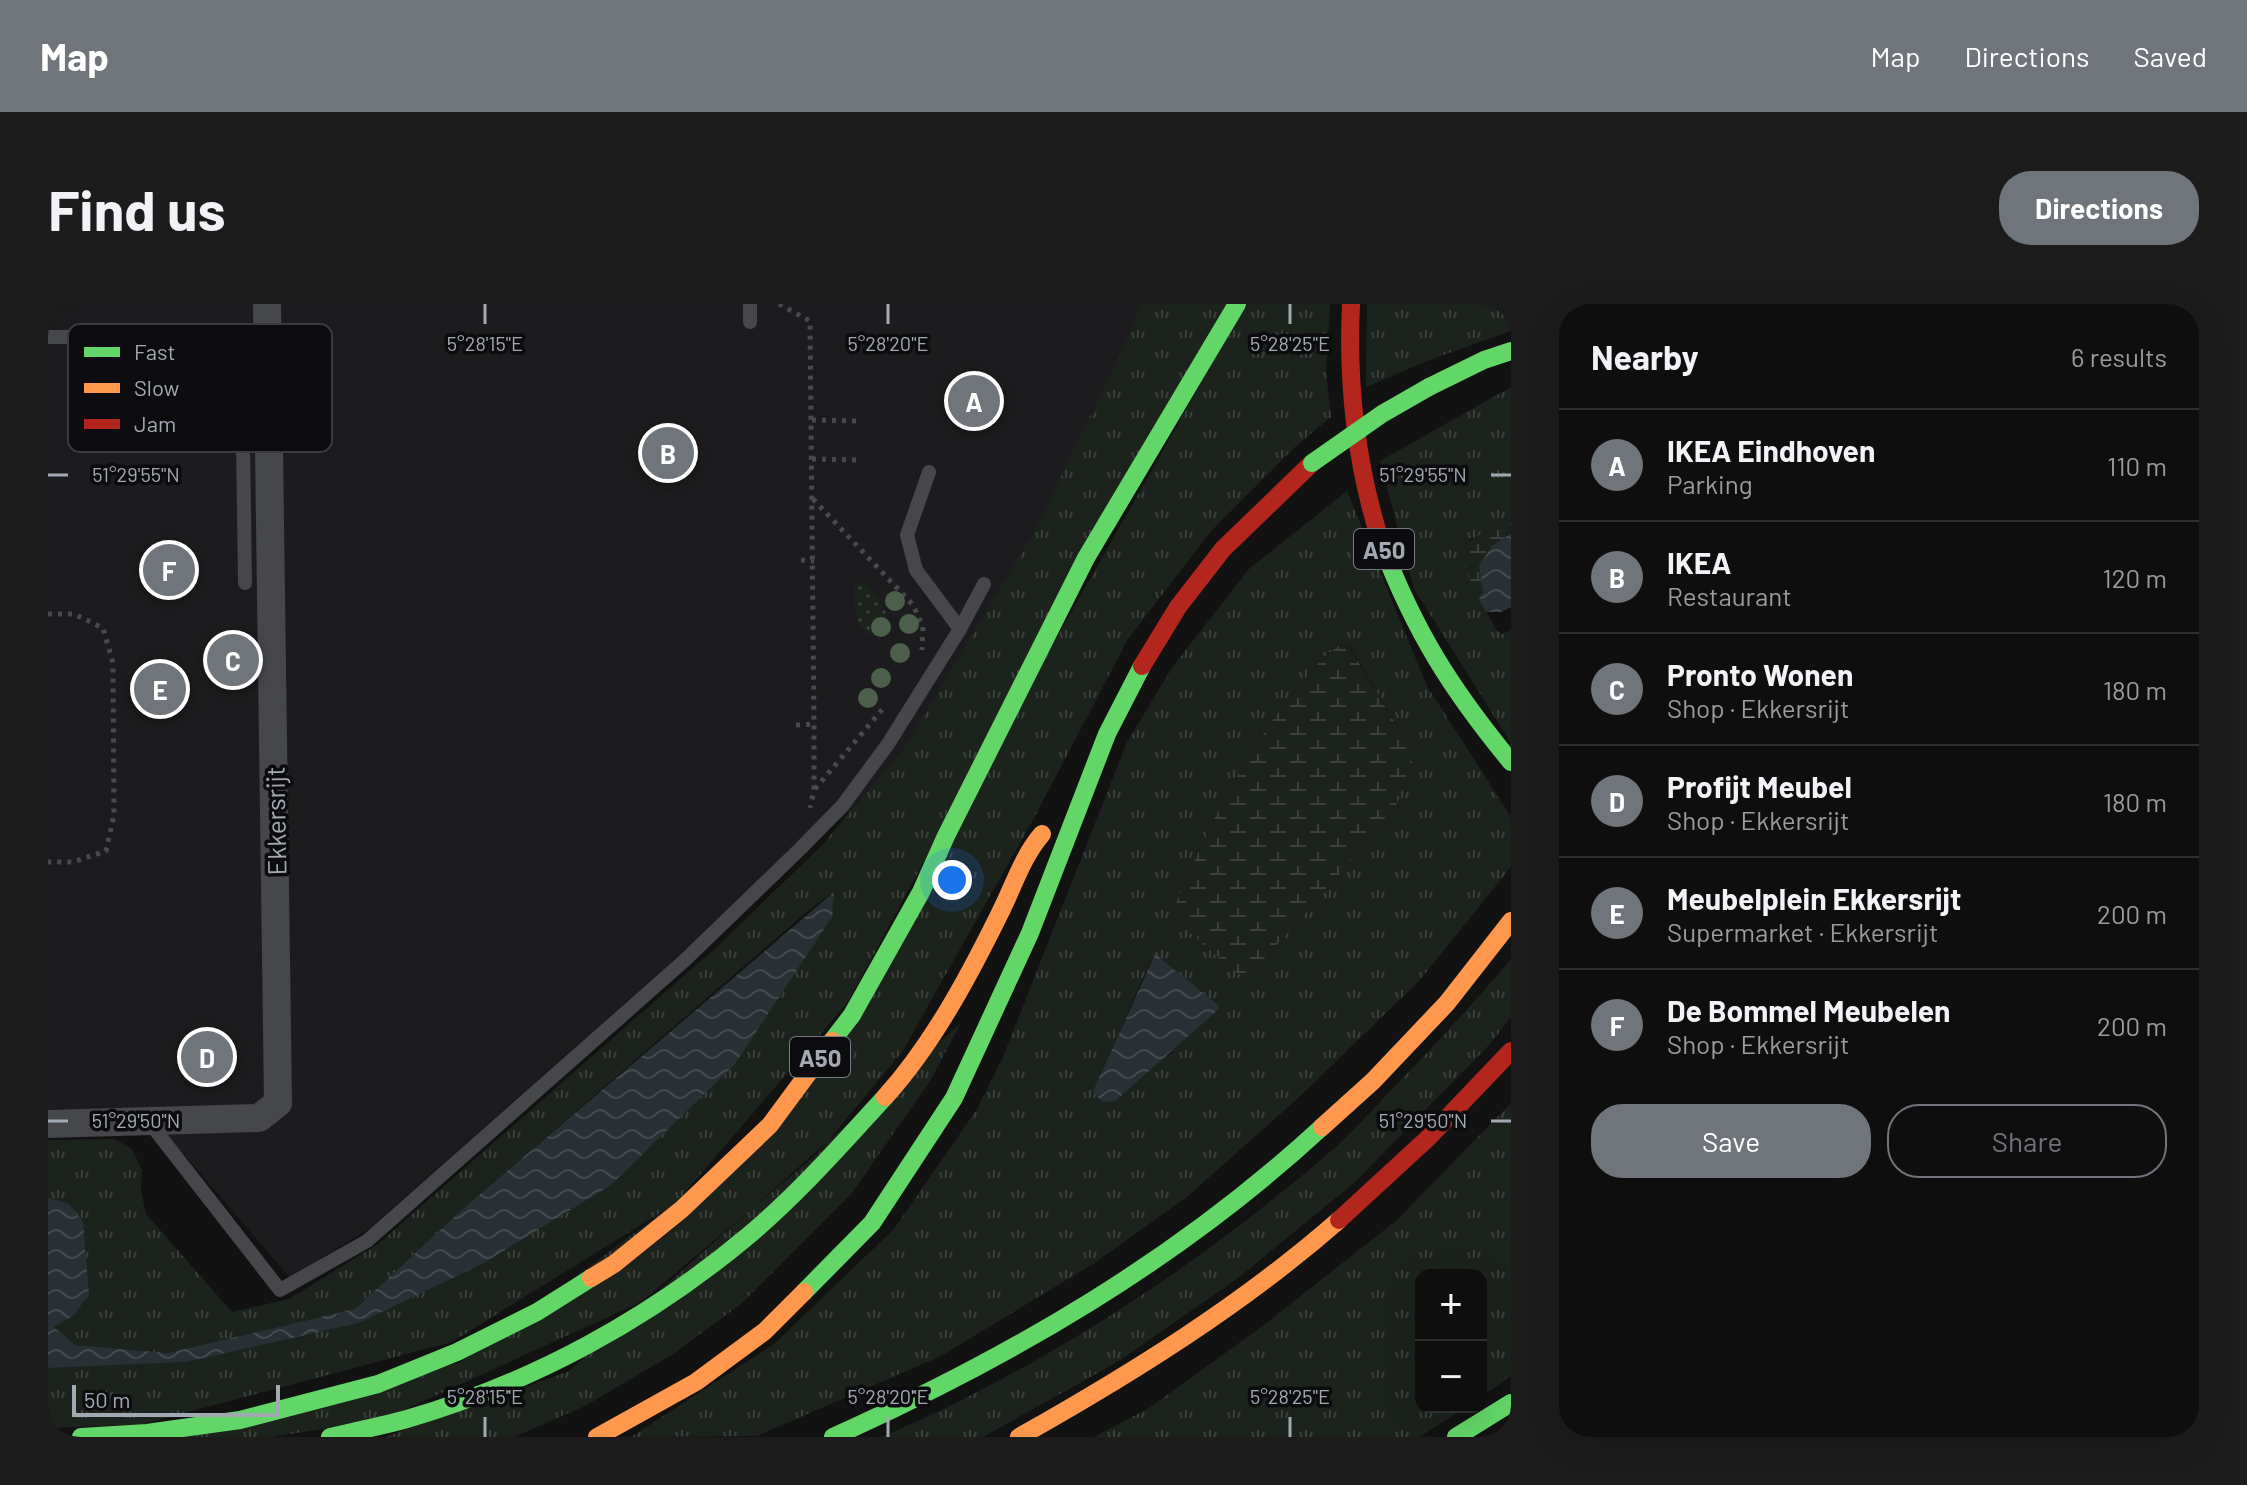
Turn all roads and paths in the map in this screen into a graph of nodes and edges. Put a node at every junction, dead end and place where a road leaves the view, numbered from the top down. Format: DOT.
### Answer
graph roads {
  1 [pos="267,304"];
  2 [pos="750,304"];
  3 [pos="779,304"];
  4 [pos="1237,304"];
  5 [pos="1351,304"];
  6 [pos="750,322"];
  7 [pos="267,324"];
  8 [pos="1511,351"];
  9 [pos="812,420"];
  10 [pos="861,421"];
  11 [pos="243,452"];
  12 [pos="269,452"];
  13 [pos="812,459"];
  14 [pos="862,460"];
  15 [pos="929,472"];
  16 [pos="813,499"];
  17 [pos="801,560"];
  18 [pos="814,561"];
  19 [pos="245,583"];
  20 [pos="984,584"];
  21 [pos="48,614"];
  22 [pos="960,629"];
  23 [pos="916,663"];
  24 [pos="890,700"];
  25 [pos="814,724"];
  26 [pos="796,725"];
  27 [pos="1511,762"];
  28 [pos="814,790"];
  29 [pos="1079,800"];
  30 [pos="801,848"];
  31 [pos="48,862"];
  32 [pos="1511,921"];
  33 [pos="1511,1051"];
  34 [pos="149,1122"];
  35 [pos="48,1124"];
  36 [pos="1511,1403"];
  37 [pos="81,1437"];
  38 [pos="330,1437"];
  39 [pos="597,1437"];
  40 [pos="833,1437"];
  41 [pos="1019,1437"];
  42 [pos="1456,1437"];
  1 -- 7 [label="street, Ekkersrijt"];
  2 -- 6 [label="lane"];
  3 -- 9 [label="path"];
  4 -- 37 [label="highway, A50"];
  5 -- 27 [label="highway, A50"];
  8 -- 29 [label="highway, bridge"];
  9 -- 10 [label="path"];
  9 -- 13 [label="path"];
  11 -- 19 [label="lane"];
  12 -- 34 [label="street, Ekkersrijt"];
  13 -- 14 [label="path"];
  13 -- 16 [label="path"];
  15 -- 22 [label="lane"];
  16 -- 18 [label="path"];
  16 -- 23 [label="path"];
  17 -- 18 [label="path"];
  18 -- 25 [label="path"];
  20 -- 22 [label="lane"];
  21 -- 31 [label="path"];
  22 -- 30 [label="lane"];
  24 -- 28 [label="path"];
  25 -- 26 [label="path"];
  25 -- 28 [label="path"];
  28 -- 30 [label="path"];
  29 -- 38 [label="highway"];
  29 -- 39 [label="highway"];
  30 -- 34 [label="lane"];
  32 -- 40 [label="highway"];
  33 -- 41 [label="highway"];
  34 -- 35 [label="street, Ekkersrijt"];
  36 -- 42 [label="highway"];
}
